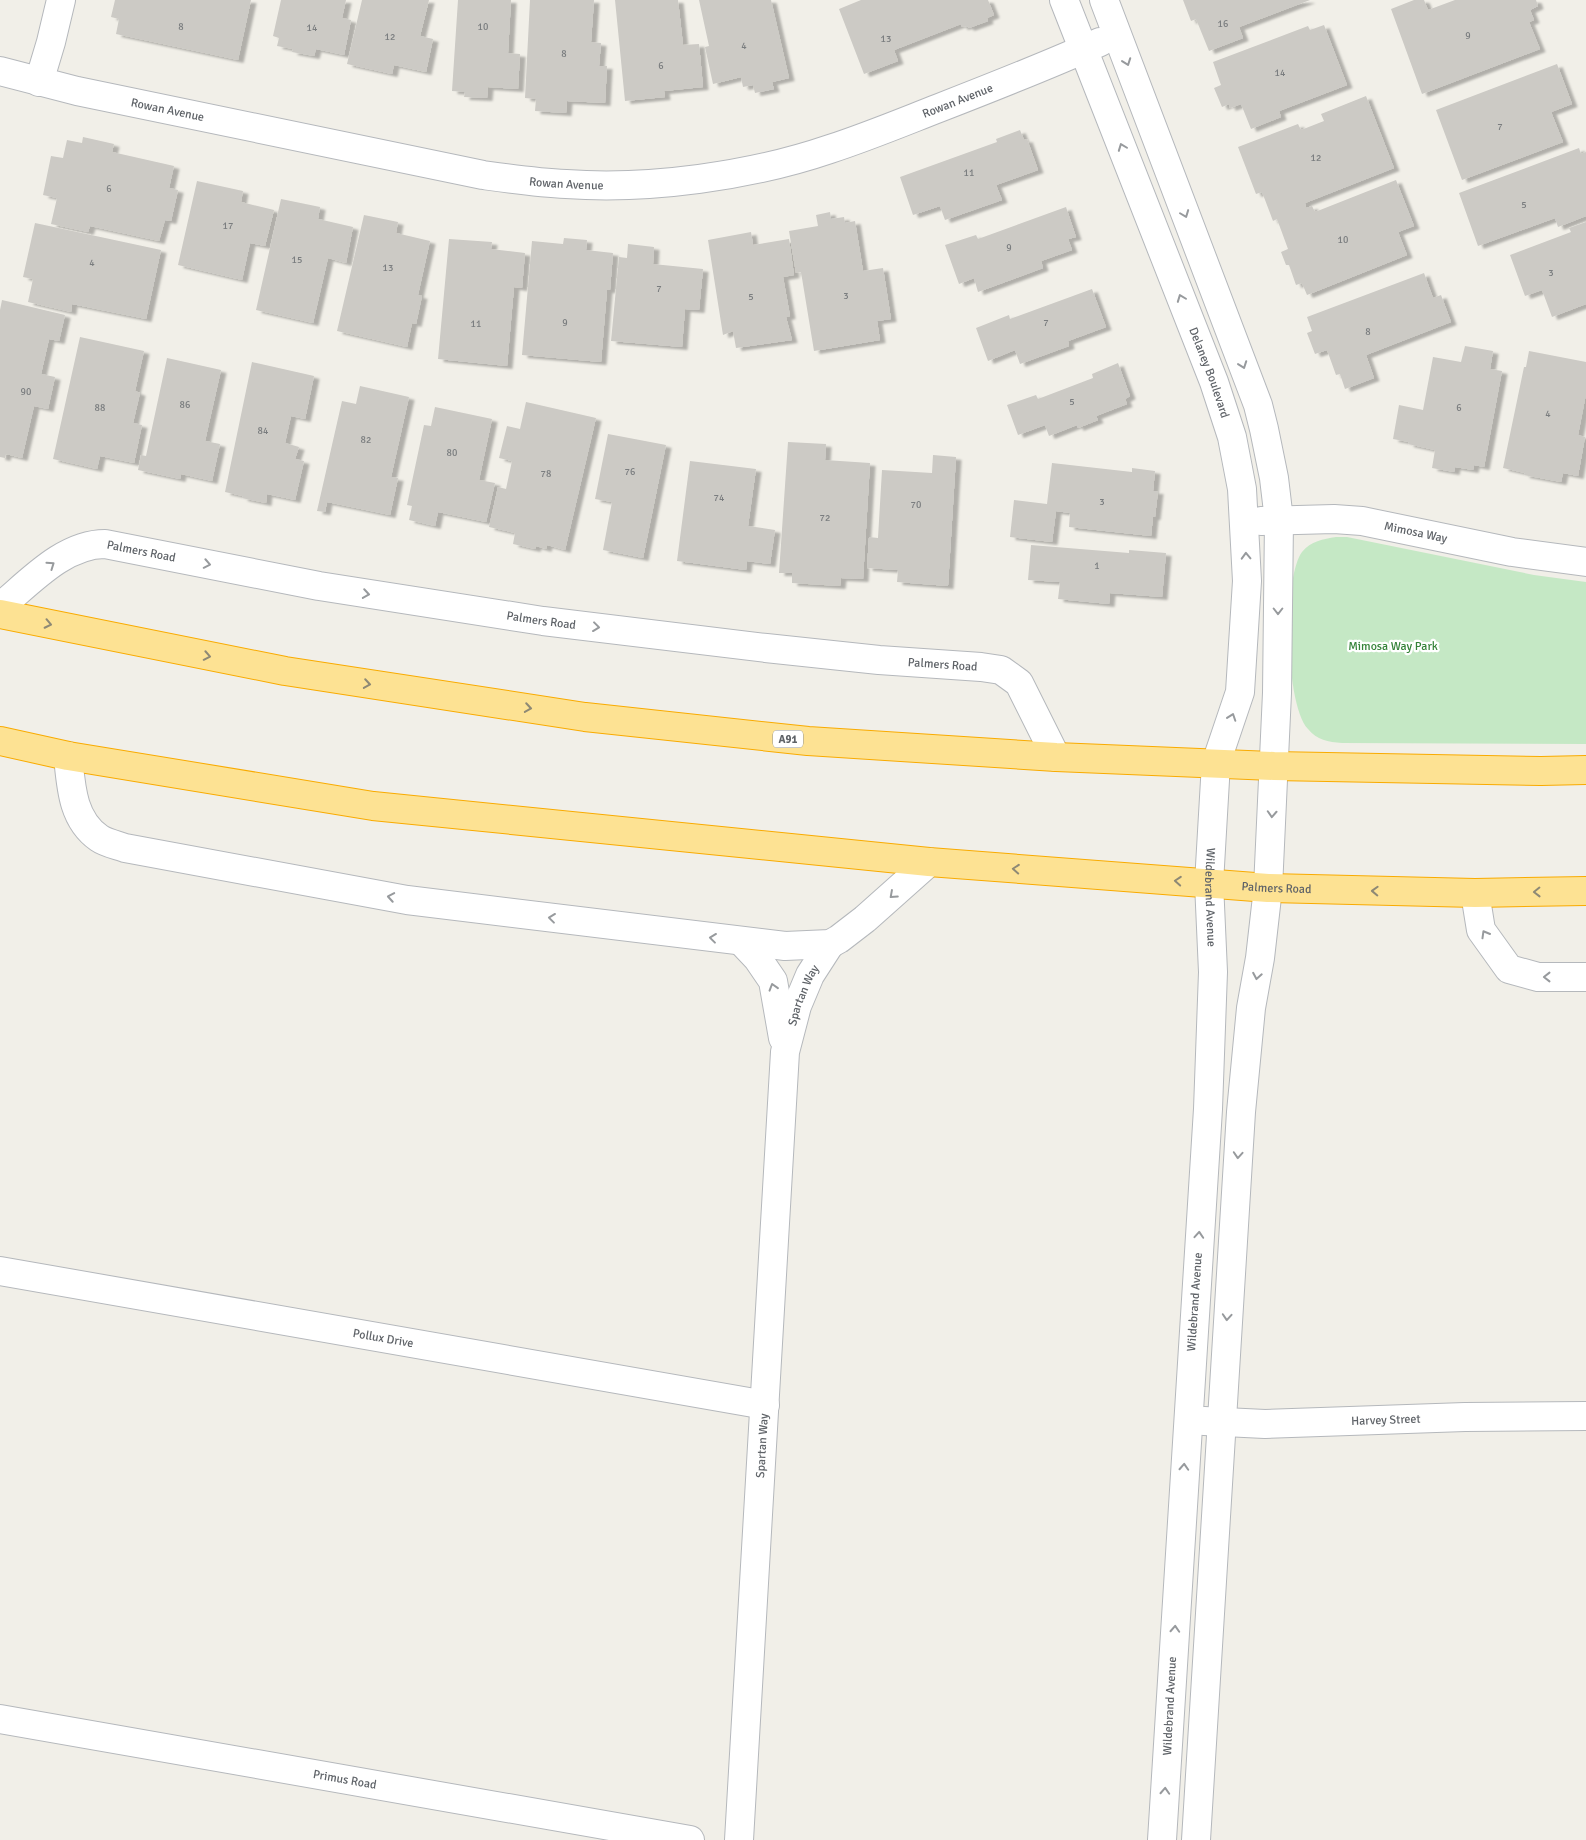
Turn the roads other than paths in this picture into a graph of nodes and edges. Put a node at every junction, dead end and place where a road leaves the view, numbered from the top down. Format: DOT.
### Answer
graph roads {
  1 [pos="60,0"];
  2 [pos="1064,0"];
  3 [pos="1104,0"];
  4 [pos="1117,35"];
  5 [pos="1083,50"];
  6 [pos="0,72"];
  7 [pos="39,82"];
  8 [pos="1279,520"];
  9 [pos="1245,522"];
  10 [pos="1586,562"];
  11 [pos="0,607"];
  12 [pos="0,614"];
  13 [pos="0,741"];
  14 [pos="68,756"];
  15 [pos="1056,756"];
  16 [pos="1216,763"];
  17 [pos="1274,766"];
  18 [pos="1586,770"];
  19 [pos="929,862"];
  20 [pos="1209,883"];
  21 [pos="1268,888"];
  22 [pos="1586,891"];
  23 [pos="1475,894"];
  24 [pos="741,941"];
  25 [pos="830,944"];
  26 [pos="1586,977"];
  27 [pos="786,1052"];
  28 [pos="1208,1110"];
  29 [pos="1241,1112"];
  30 [pos="0,1272"];
  31 [pos="765,1405"];
  32 [pos="1586,1416"];
  33 [pos="1187,1421"];
  34 [pos="1220,1422"];
  35 [pos="0,1719"];
  36 [pos="690,1840"];
  37 [pos="739,1840"];
  38 [pos="1162,1840"];
  39 [pos="1196,1840"];
  1 -- 7 [label="street"];
  2 -- 5 [label="street, Delaney Boulevard"];
  3 -- 4 [label="street"];
  4 -- 5 [label="street, Rowan Avenue"];
  4 -- 8 [label="street, one-way"];
  5 -- 7 [label="street, Rowan Avenue"];
  9 -- 5 [label="street, Delaney Boulevard, one-way"];
  6 -- 7 [label="street, Rowan Avenue"];
  8 -- 9 [label="street, Mimosa Way"];
  8 -- 10 [label="street, Mimosa Way"];
  8 -- 17 [label="street, one-way"];
  16 -- 9 [label="street, Delaney Boulevard, one-way"];
  11 -- 15 [label="street, Palmers Road, one-way"];
  12 -- 15 [label="highway, A91, one-way"];
  13 -- 14 [label="highway, Palmers Road"];
  14 -- 19 [label="highway, Palmers Road"];
  24 -- 14 [label="street, one-way"];
  15 -- 16 [label="highway, A91"];
  16 -- 17 [label="highway, A91"];
  16 -- 20 [label="street, Wildebrand Avenue"];
  17 -- 18 [label="highway, A91"];
  17 -- 21 [label="street, one-way"];
  20 -- 19 [label="highway, Palmers Road, one-way"];
  19 -- 25 [label="street, one-way"];
  20 -- 21 [label="highway, Palmers Road"];
  20 -- 28 [label="street, Wildebrand Avenue"];
  23 -- 21 [label="highway, Palmers Road, one-way"];
  21 -- 29 [label="street, one-way"];
  22 -- 23 [label="highway, Palmers Road, one-way"];
  26 -- 23 [label="street, one-way"];
  24 -- 25 [label="street"];
  27 -- 24 [label="street, Spartan Way, one-way"];
  25 -- 27 [label="street, Spartan Way"];
  27 -- 31 [label="street, Spartan Way"];
  28 -- 29 [label="street"];
  33 -- 28 [label="street, Wildebrand Avenue, one-way"];
  29 -- 34 [label="street, one-way"];
  30 -- 31 [label="street, Pollux Drive"];
  31 -- 37 [label="street, Spartan Way"];
  32 -- 34 [label="street, Harvey Street"];
  33 -- 34 [label="street, Harvey Street"];
  38 -- 33 [label="street, Wildebrand Avenue, one-way"];
  34 -- 39 [label="street"];
  35 -- 36 [label="street, Primus Road"];
}
